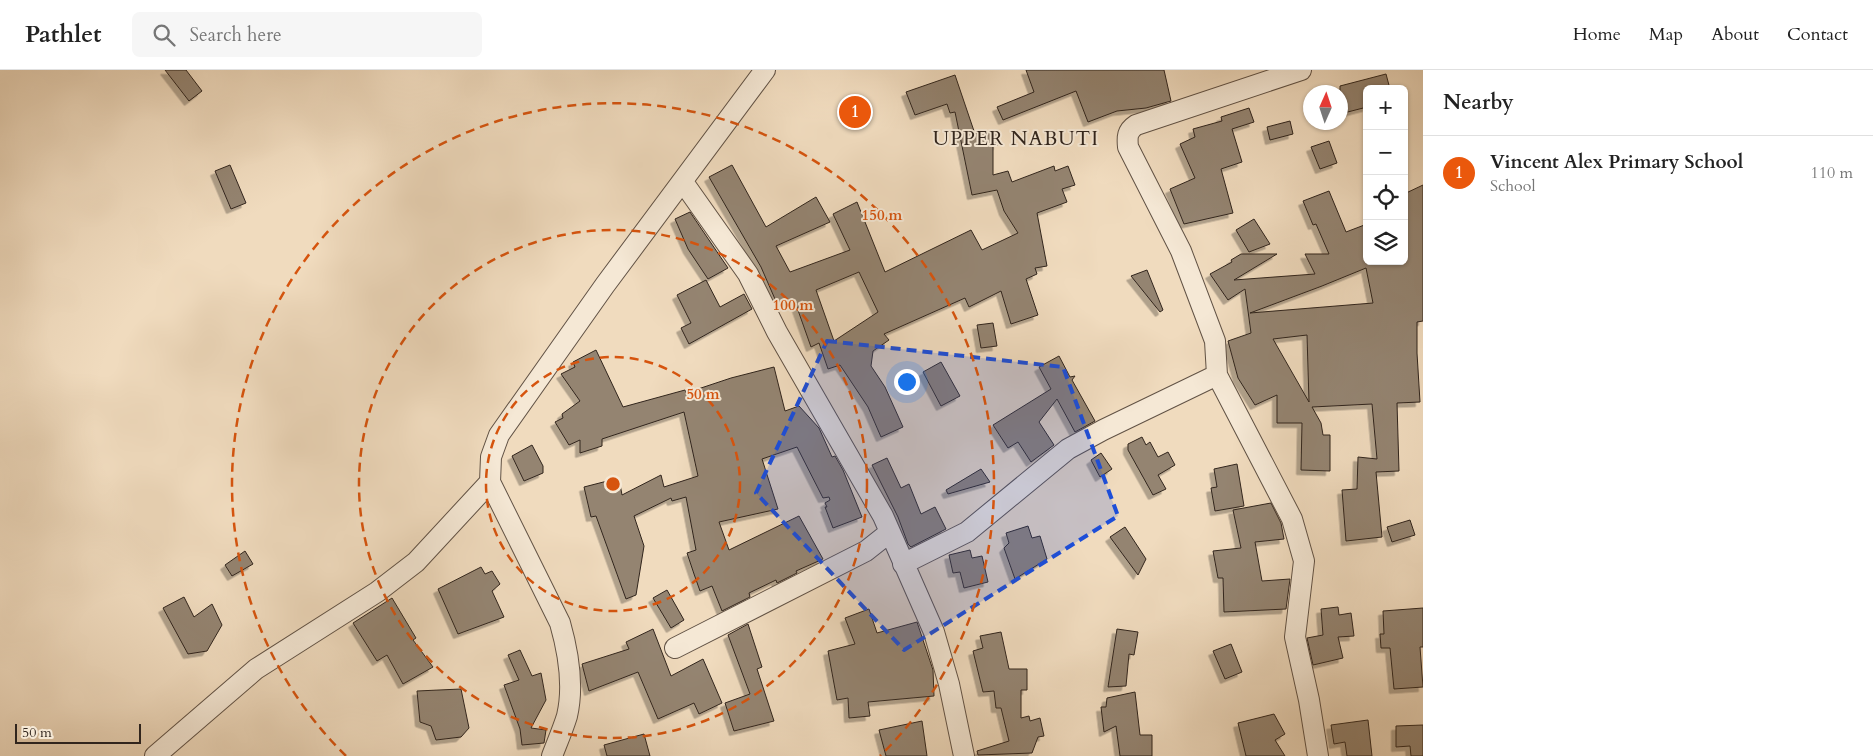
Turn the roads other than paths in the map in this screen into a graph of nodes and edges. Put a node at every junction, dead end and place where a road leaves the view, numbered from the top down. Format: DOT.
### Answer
graph roads {
  1 [pos="765,70"];
  2 [pos="1302,70"];
  3 [pos="683,182"];
  4 [pos="1217,375"];
  5 [pos="490,482"];
  6 [pos="890,532"];
  7 [pos="903,564"];
  8 [pos="675,648"];
  9 [pos="155,756"];
  10 [pos="552,756"];
  11 [pos="964,756"];
  12 [pos="1318,756"];
  1 -- 3 [label="street"];
  2 -- 4 [label="street"];
  3 -- 5 [label="street"];
  3 -- 6 [label="street"];
  4 -- 7 [label="street"];
  4 -- 12 [label="street"];
  5 -- 9 [label="street"];
  5 -- 10 [label="street"];
  6 -- 7 [label="street"];
  6 -- 8 [label="street"];
  7 -- 11 [label="street"];
}
